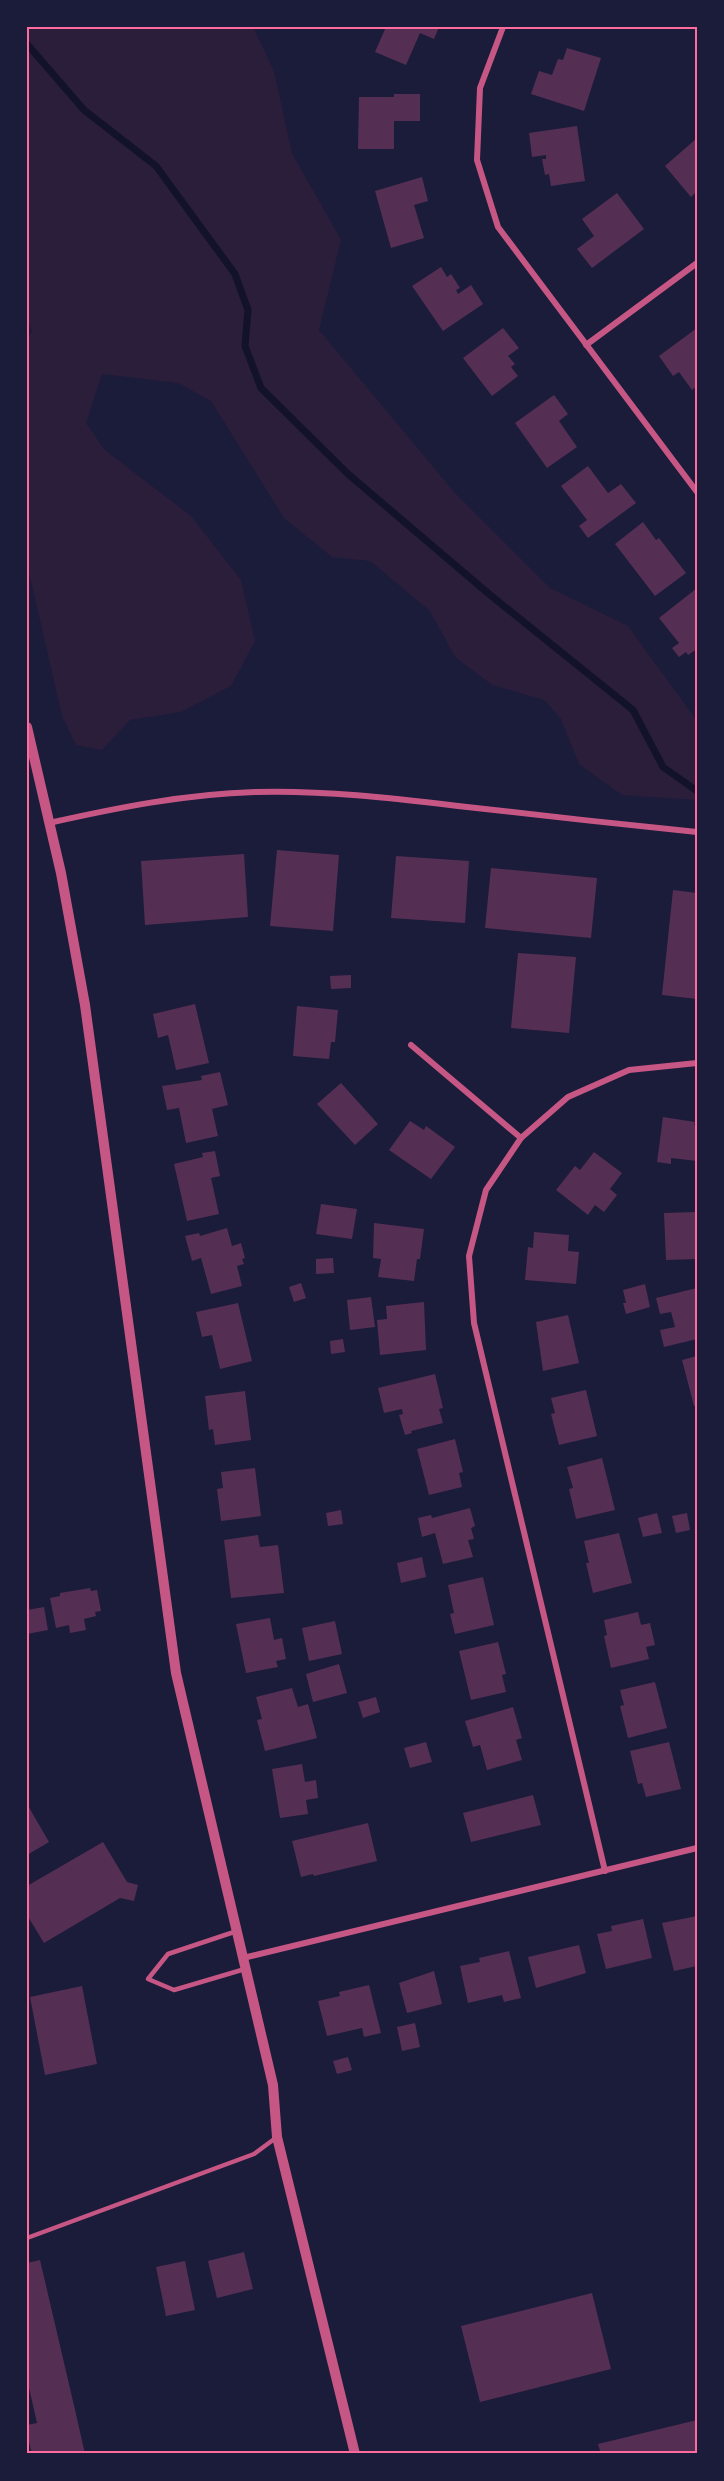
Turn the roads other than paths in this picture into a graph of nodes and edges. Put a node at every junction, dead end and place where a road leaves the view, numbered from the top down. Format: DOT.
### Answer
graph roads {
  1 [pos="503,27"];
  2 [pos="697,263"];
  3 [pos="586,345"];
  4 [pos="697,492"];
  5 [pos="27,727"];
  6 [pos="49,823"];
  7 [pos="697,832"];
  8 [pos="411,1045"];
  9 [pos="697,1064"];
  10 [pos="521,1138"];
  11 [pos="697,1848"];
  12 [pos="605,1871"];
  13 [pos="237,1932"];
  14 [pos="245,1963"];
  15 [pos="277,2137"];
  16 [pos="27,2238"];
  17 [pos="355,2454"];
  1 -- 3 [label="street"];
  2 -- 3 [label="street"];
  3 -- 4 [label="street"];
  5 -- 6 [label="street"];
  6 -- 7 [label="street"];
  6 -- 13 [label="street"];
  8 -- 10 [label="street"];
  9 -- 10 [label="street"];
  10 -- 12 [label="street"];
  11 -- 12 [label="street"];
  12 -- 14 [label="street"];
  13 -- 14 [label="street"];
  13 -- 14 [label="lane"];
  14 -- 15 [label="street"];
  15 -- 16 [label="lane"];
  15 -- 17 [label="street"];
}
